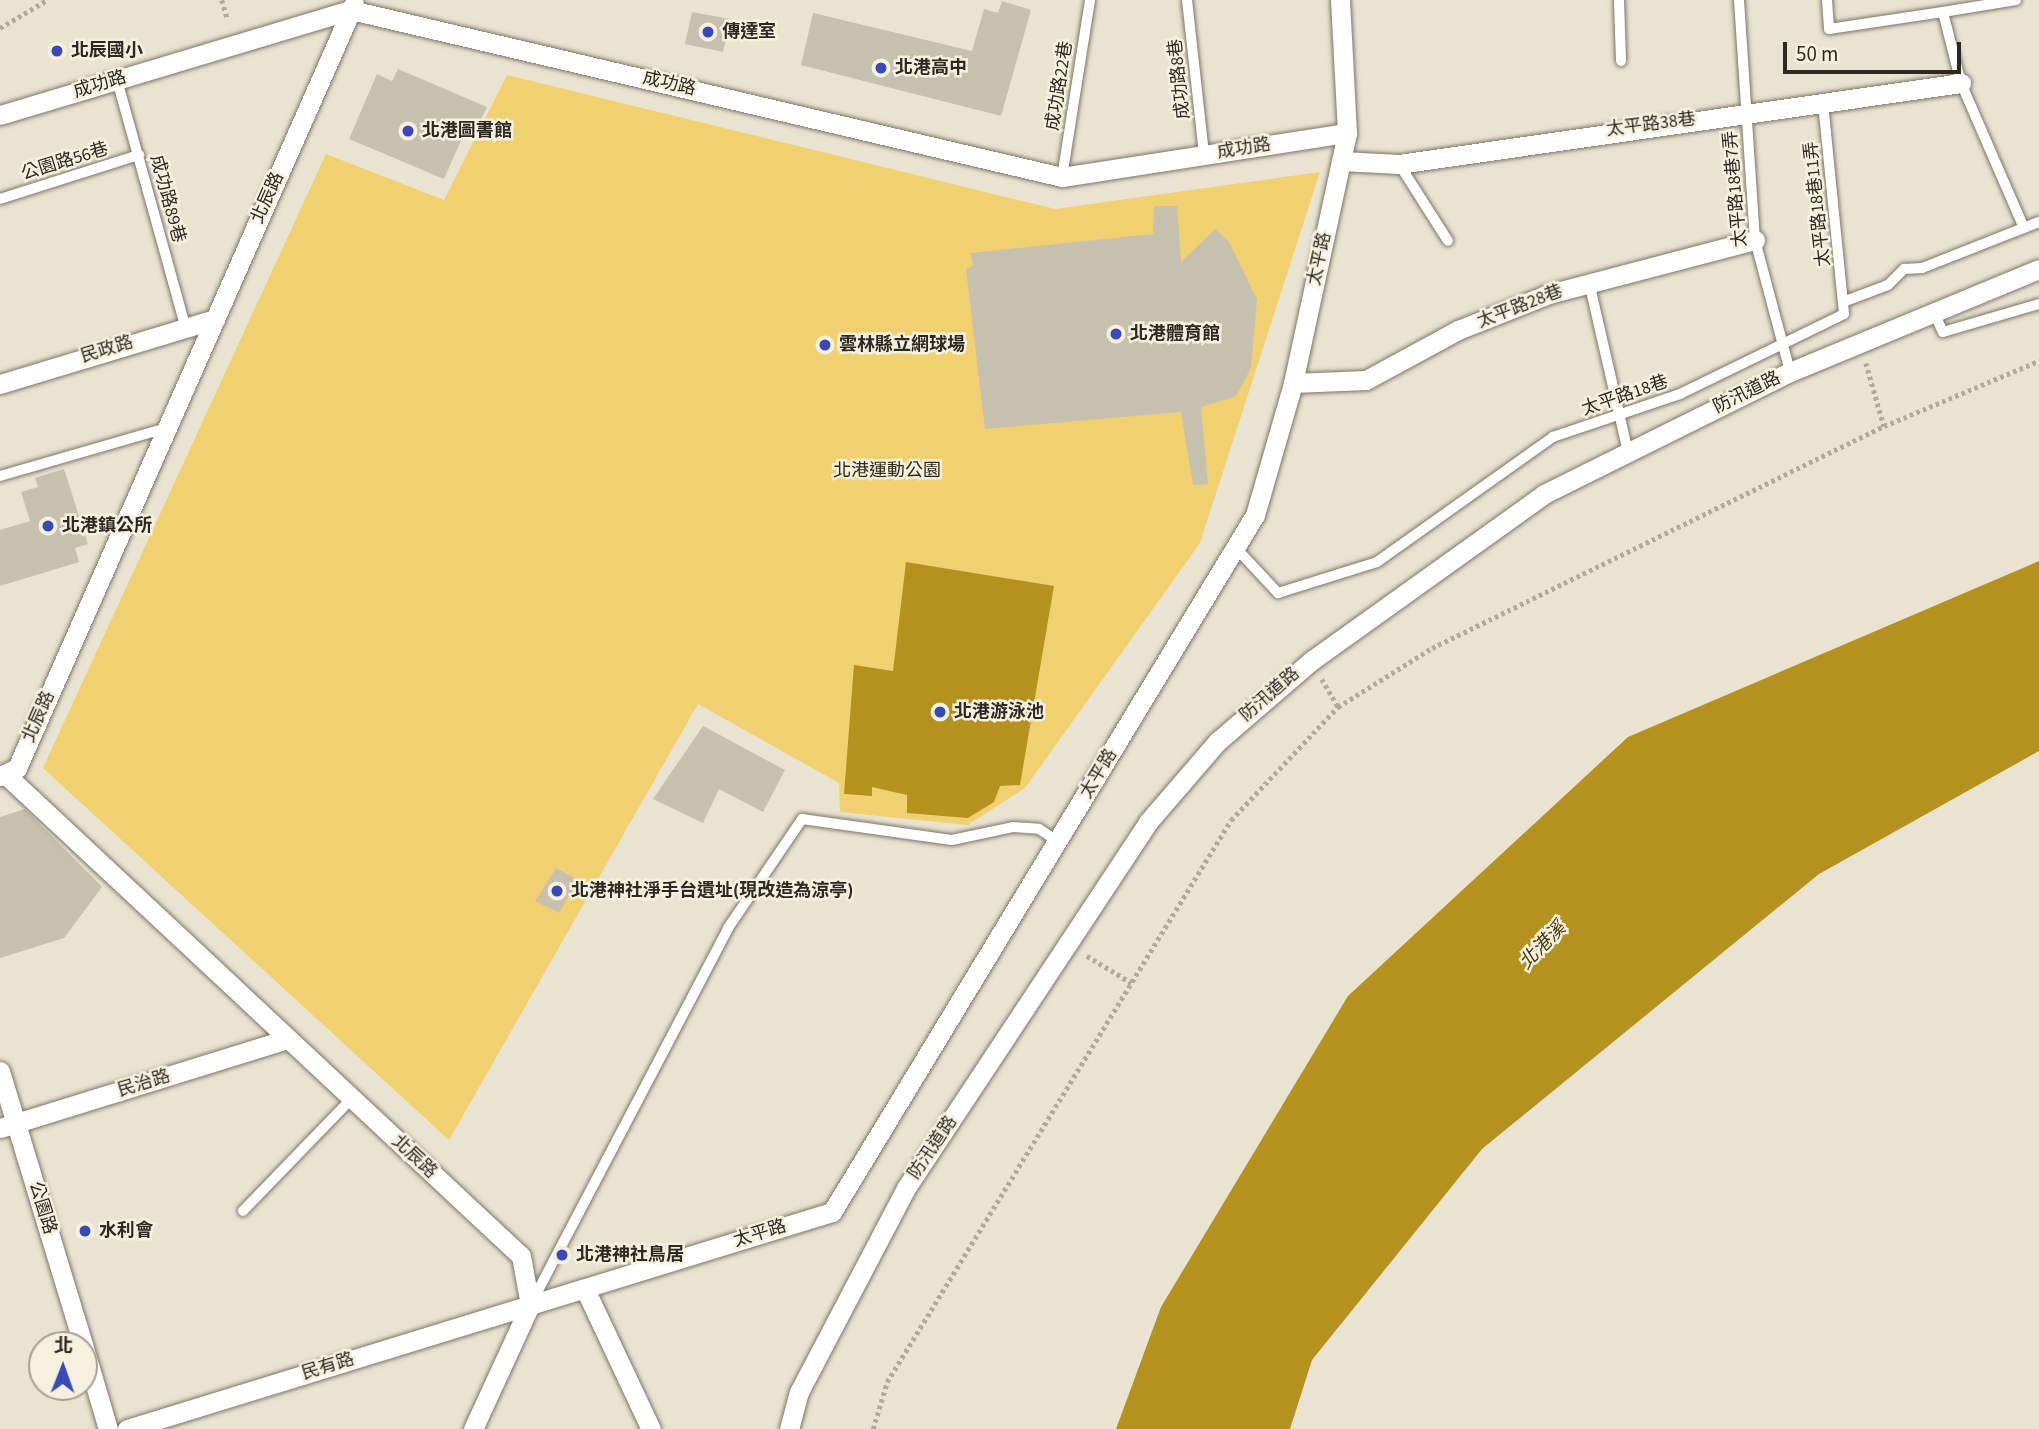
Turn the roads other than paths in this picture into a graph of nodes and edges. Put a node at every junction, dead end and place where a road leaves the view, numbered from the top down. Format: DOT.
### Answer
graph roads {
  1 [pos="1090,0"];
  2 [pos="1187,0"];
  3 [pos="1340,0"];
  4 [pos="1619,0"];
  5 [pos="1740,0"];
  6 [pos="1827,0"];
  7 [pos="2015,0"];
  8 [pos="353,5"];
  9 [pos="1943,12"];
  10 [pos="1621,61"];
  11 [pos="117,80"];
  12 [pos="1961,83"];
  13 [pos="1824,103"];
  14 [pos="1745,113"];
  15 [pos="0,115"];
  16 [pos="1347,133"];
  17 [pos="139,155"];
  18 [pos="1204,155"];
  19 [pos="1341,161"];
  20 [pos="1399,164"];
  21 [pos="1062,177"];
  22 [pos="0,199"];
  23 [pos="2039,222"];
  24 [pos="2024,228"];
  25 [pos="1755,240"];
  26 [pos="1448,241"];
  27 [pos="2039,268"];
  28 [pos="1588,282"];
  29 [pos="1843,302"];
  30 [pos="2039,304"];
  31 [pos="1933,309"];
  32 [pos="215,319"];
  33 [pos="185,326"];
  34 [pos="1782,344"];
  35 [pos="1790,372"];
  36 [pos="1293,383"];
  37 [pos="0,384"];
  38 [pos="1619,414"];
  39 [pos="166,428"];
  40 [pos="1628,452"];
  41 [pos="0,476"];
  42 [pos="1236,548"];
  43 [pos="2,775"];
  44 [pos="1059,842"];
  45 [pos="288,1039"];
  46 [pos="0,1071"];
  47 [pos="352,1098"];
  48 [pos="8,1126"];
  49 [pos="243,1211"];
  50 [pos="585,1289"];
  51 [pos="530,1306"];
  52 [pos="78,1331"];
  53 [pos="98,1396"];
  54 [pos="108,1429"];
  55 [pos="127,1429"];
  56 [pos="473,1429"];
  57 [pos="651,1429"];
  58 [pos="789,1429"];
  1 -- 21 [label="lane, 成功路22巷"];
  2 -- 18 [label="lane, 成功路8巷"];
  3 -- 16 [label="street, 太平路"];
  4 -- 10 [label="lane"];
  5 -- 14 [label="lane, 太平路18巷7弄"];
  6 -- 9 [label="lane"];
  7 -- 9 [label="lane"];
  8 -- 11 [label="street, 成功路"];
  8 -- 21 [label="street, 成功路"];
  8 -- 32 [label="street, 北辰路"];
  9 -- 12 [label="lane"];
  11 -- 15 [label="street, 成功路"];
  11 -- 17 [label="lane, 成功路89巷"];
  12 -- 13 [label="street, 太平路38巷"];
  12 -- 24 [label="lane"];
  13 -- 14 [label="street, 太平路38巷"];
  13 -- 29 [label="lane, 太平路18巷11弄"];
  14 -- 20 [label="street, 太平路38巷"];
  14 -- 25 [label="lane, 太平路18巷7弄"];
  16 -- 18 [label="street, 成功路"];
  16 -- 19 [label="street, 太平路"];
  17 -- 22 [label="lane, 公園路56巷"];
  17 -- 33 [label="lane, 成功路89巷"];
  18 -- 21 [label="street, 成功路"];
  19 -- 20 [label="street, 太平路38巷"];
  19 -- 36 [label="street, 太平路"];
  20 -- 26 [label="lane"];
  23 -- 24 [label="lane, 太平路18巷"];
  24 -- 29 [label="lane, 太平路18巷"];
  25 -- 28 [label="street, 太平路28巷"];
  25 -- 34 [label="lane, 太平路18巷7弄"];
  27 -- 31 [label="street, 防汛道路"];
  28 -- 36 [label="street, 太平路28巷"];
  28 -- 38 [label="lane"];
  29 -- 34 [label="lane, 太平路18巷"];
  30 -- 31 [label="lane"];
  31 -- 35 [label="street, 防汛道路"];
  32 -- 33 [label="street, 民政路"];
  32 -- 39 [label="street, 北辰路"];
  33 -- 37 [label="street, 民政路"];
  34 -- 35 [label="lane, 太平路18巷7弄"];
  34 -- 38 [label="lane, 太平路18巷"];
  35 -- 40 [label="street, 防汛道路"];
  36 -- 42 [label="street, 太平路"];
  38 -- 40 [label="lane"];
  38 -- 42 [label="lane, 太平路18巷"];
  39 -- 41 [label="lane"];
  39 -- 43 [label="street, 北辰路"];
  40 -- 58 [label="street, 防汛道路"];
  42 -- 44 [label="street, 太平路"];
  43 -- 45 [label="street, 北辰路"];
  44 -- 50 [label="street, 太平路"];
  44 -- 51 [label="lane"];
  45 -- 47 [label="street, 北辰路"];
  45 -- 48 [label="street, 民治路"];
  46 -- 48 [label="street, 公園路"];
  47 -- 49 [label="lane"];
  47 -- 51 [label="street, 北辰路"];
  48 -- 52 [label="street, 公園路"];
  50 -- 51 [label="street, 太平路"];
  50 -- 57 [label="street"];
  51 -- 55 [label="street, 民有路"];
  51 -- 56 [label="street"];
  53 -- 54 [label="street, 公園路"];
}
